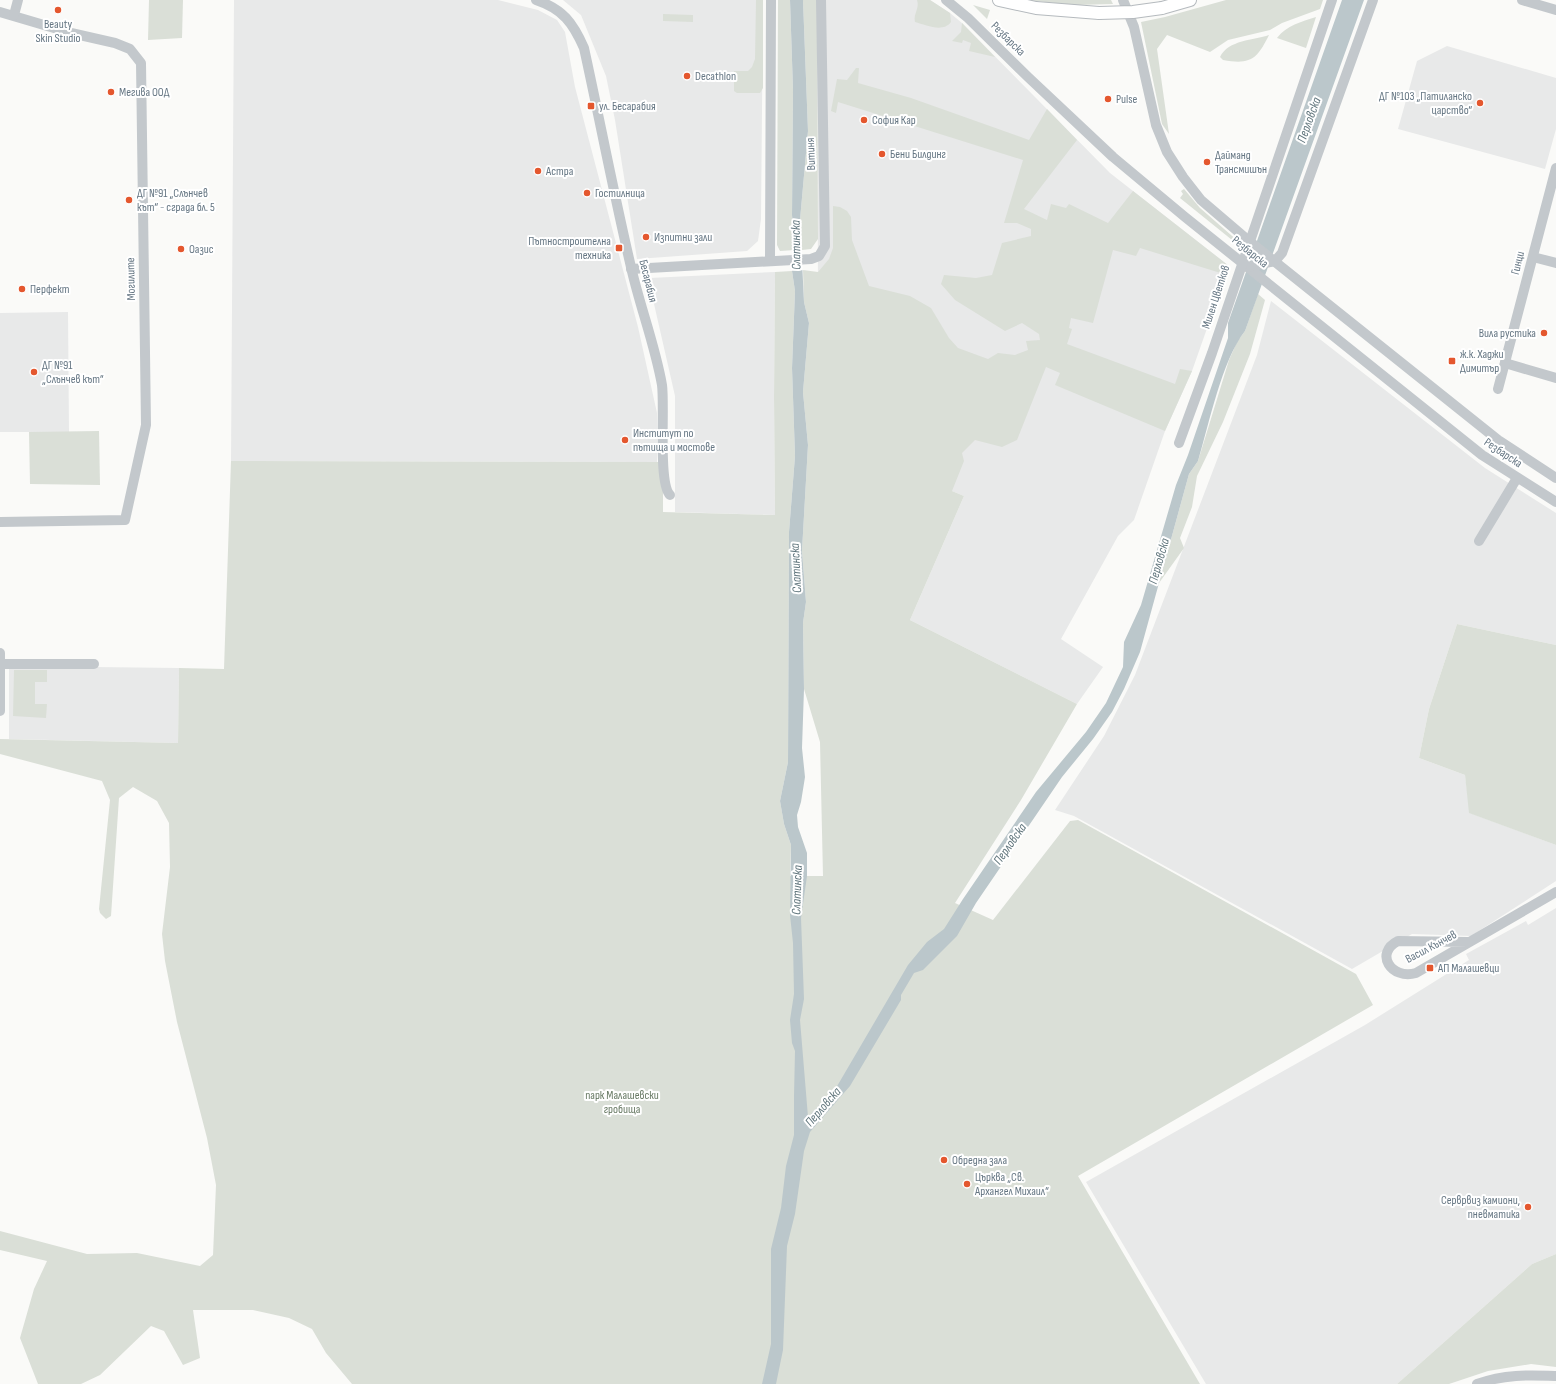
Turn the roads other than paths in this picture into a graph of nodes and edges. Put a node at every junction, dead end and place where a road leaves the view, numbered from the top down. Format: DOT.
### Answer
graph roads {
  1 [pos="18,0"];
  2 [pos="536,0"];
  3 [pos="771,0"];
  4 [pos="821,0"];
  5 [pos="946,0"];
  6 [pos="999,0"];
  7 [pos="1123,0"];
  8 [pos="1190,0"];
  9 [pos="1332,0"];
  10 [pos="1373,0"];
  11 [pos="1522,0"];
  12 [pos="1556,10"];
  13 [pos="0,12"];
  14 [pos="14,15"];
  15 [pos="1556,168"];
  16 [pos="1555,180"];
  17 [pos="1249,241"];
  18 [pos="1533,257"];
  19 [pos="770,260"];
  20 [pos="1275,261"];
  21 [pos="1556,263"];
  22 [pos="1245,264"];
  23 [pos="631,269"];
  24 [pos="1505,363"];
  25 [pos="1556,378"];
  26 [pos="1498,389"];
  27 [pos="1179,443"];
  28 [pos="1516,478"];
  29 [pos="1556,478"];
  30 [pos="670,495"];
  31 [pos="1556,502"];
  32 [pos="0,522"];
  33 [pos="1479,541"];
  34 [pos="0,653"];
  35 [pos="0,664"];
  36 [pos="94,664"];
  37 [pos="0,711"];
  38 [pos="1556,892"];
  39 [pos="1468,942"];
  40 [pos="1556,1376"];
  41 [pos="1477,1384"];
  1 -- 14 [label="street"];
  2 -- 23 [label="street, Бесарабия"];
  3 -- 19 [label="street"];
  4 -- 19 [label="street, Витиня"];
  5 -- 22 [label="street, Резбарска"];
  6 -- 8 [label="main road, bridge"];
  7 -- 17 [label="street, Резбарска"];
  9 -- 17 [label="street, Милен Цветков"];
  10 -- 20 [label="street"];
  11 -- 12 [label="street"];
  13 -- 14 [label="street, Могилите"];
  14 -- 32 [label="street, Могилите"];
  15 -- 16 [label="street, Гинци"];
  16 -- 18 [label="street, Гинци"];
  17 -- 20 [label="street, Резбарска"];
  17 -- 22 [label="street, Милен Цветков"];
  18 -- 21 [label="street"];
  18 -- 24 [label="street, Гинци"];
  19 -- 23 [label="street, Витиня"];
  20 -- 22 [label="street, Милен Цветков"];
  20 -- 29 [label="street, Резбарска"];
  22 -- 27 [label="street, Милен Цветков"];
  22 -- 28 [label="street, Резбарска"];
  23 -- 30 [label="street, Бесарабия"];
  24 -- 25 [label="street"];
  24 -- 26 [label="street, Гинци"];
  28 -- 31 [label="street, Резбарска"];
  28 -- 33 [label="street"];
  34 -- 35 [label="street"];
  35 -- 36 [label="street"];
  35 -- 37 [label="street"];
  38 -- 39 [label="street, Васил Кънчев"];
  39 -- 39 [label="street, Васил Кънчев"];
  40 -- 41 [label="street"];
}
